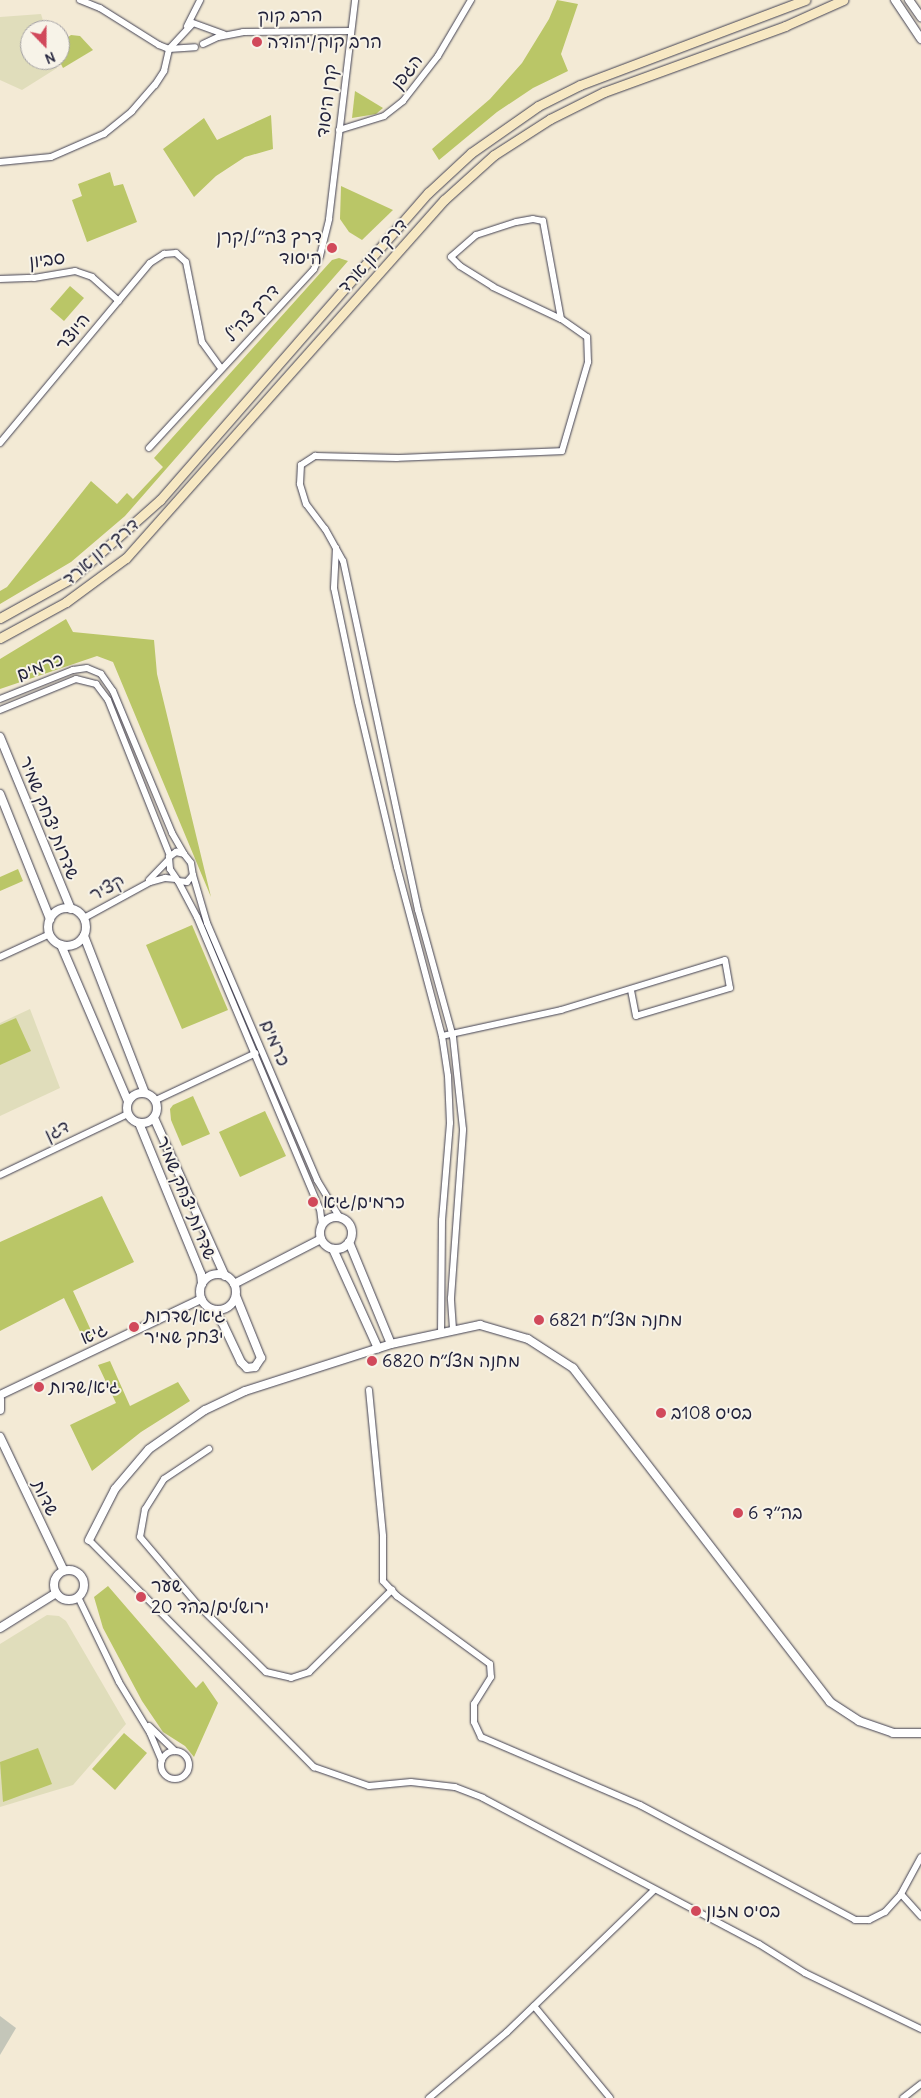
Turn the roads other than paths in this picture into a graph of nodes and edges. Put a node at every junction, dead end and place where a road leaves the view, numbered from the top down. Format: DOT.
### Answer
graph roads {
  1 [pos="80,0"];
  2 [pos="355,0"];
  3 [pos="471,0"];
  4 [pos="805,0"];
  5 [pos="843,0"];
  6 [pos="888,0"];
  7 [pos="895,0"];
  8 [pos="910,0"];
  9 [pos="199,1"];
  10 [pos="904,13"];
  11 [pos="920,15"];
  12 [pos="202,25"];
  13 [pos="187,26"];
  14 [pos="351,31"];
  15 [pos="183,33"];
  16 [pos="231,34"];
  17 [pos="921,39"];
  18 [pos="203,44"];
  19 [pos="195,47"];
  20 [pos="169,49"];
  21 [pos="338,130"];
  22 [pos="0,162"];
  23 [pos="332,177"];
  24 [pos="0,279"];
  25 [pos="119,301"];
  26 [pos="561,320"];
  27 [pos="221,368"];
  28 [pos="0,443"];
  29 [pos="149,448"];
  30 [pos="336,548"];
  31 [pos="2,616"];
  32 [pos="1,638"];
  33 [pos="0,699"];
  34 [pos="0,710"];
  35 [pos="0,737"];
  36 [pos="0,794"];
  37 [pos="184,854"];
  38 [pos="169,858"];
  39 [pos="193,875"];
  40 [pos="177,880"];
  41 [pos="144,884"];
  42 [pos="71,909"];
  43 [pos="84,918"];
  44 [pos="50,919"];
  45 [pos="50,934"];
  46 [pos="84,936"];
  47 [pos="61,946"];
  48 [pos="0,957"];
  49 [pos="631,991"];
  50 [pos="452,1034"];
  51 [pos="442,1036"];
  52 [pos="262,1051"];
  53 [pos="254,1054"];
  54 [pos="145,1092"];
  55 [pos="156,1100"];
  56 [pos="128,1101"];
  57 [pos="128,1114"];
  58 [pos="154,1118"];
  59 [pos="139,1123"];
  60 [pos="0,1175"];
  61 [pos="340,1218"];
  62 [pos="322,1225"];
  63 [pos="321,1239"];
  64 [pos="349,1242"];
  65 [pos="333,1249"];
  66 [pos="225,1276"];
  67 [pos="202,1284"];
  68 [pos="234,1284"];
  69 [pos="236,1296"];
  70 [pos="201,1299"];
  71 [pos="213,1310"];
  72 [pos="453,1329"];
  73 [pos="441,1332"];
  74 [pos="391,1344"];
  75 [pos="378,1348"];
  76 [pos="369,1390"];
  77 [pos="0,1397"];
  78 [pos="0,1410"];
  79 [pos="0,1437"];
  80 [pos="209,1449"];
  81 [pos="89,1540"];
  82 [pos="64,1571"];
  83 [pos="392,1590"];
  84 [pos="56,1593"];
  85 [pos="78,1597"];
  86 [pos="0,1628"];
  87 [pos="143,1720"];
  88 [pos="921,1733"];
  89 [pos="175,1751"];
  90 [pos="162,1762"];
  91 [pos="921,1857"];
  92 [pos="654,1890"];
  93 [pos="901,1894"];
  94 [pos="921,1916"];
  95 [pos="534,2006"];
  96 [pos="921,2029"];
  97 [pos="921,2084"];
  98 [pos="429,2098"];
  99 [pos="610,2098"];
  100 [pos="903,2098"];
  1 -- 20 [label="street"];
  2 -- 14 [label="street, קרן היסוד"];
  3 -- 21 [label="street, הגפן"];
  4 -- 31 [label="main road, דרך רון ארד"];
  5 -- 32 [label="main road, דרך רון ארד"];
  6 -- 10 [label="street"];
  7 -- 10 [label="street"];
  8 -- 11 [label="street"];
  9 -- 12 [label="street"];
  9 -- 13 [label="street"];
  10 -- 17 [label="street"];
  12 -- 13 [label="street"];
  12 -- 16 [label="street, הרב קוק"];
  12 -- 18 [label="street"];
  13 -- 15 [label="street"];
  14 -- 16 [label="street, הרב קוק"];
  14 -- 21 [label="street, קרן היסוד"];
  15 -- 19 [label="street"];
  15 -- 20 [label="street"];
  16 -- 18 [label="street, הרב קוק"];
  18 -- 19 [label="street"];
  19 -- 20 [label="street"];
  20 -- 22 [label="street"];
  21 -- 23 [label="street, קרן היסוד"];
  23 -- 27 [label="street, דרך צה\"ל"];
  24 -- 25 [label="street, סביון"];
  25 -- 27 [label="street, היוצר"];
  25 -- 28 [label="street, היוצר"];
  26 -- 26 [label="street"];
  26 -- 30 [label="street"];
  27 -- 29 [label="street, דרך צה\"ל"];
  30 -- 50 [label="street"];
  30 -- 51 [label="street"];
  33 -- 37 [label="street, כרמים"];
  34 -- 38 [label="street, כרמים"];
  35 -- 42 [label="street, שדרות יצחק שמיר"];
  36 -- 44 [label="street, שדרות יצחק שמיר"];
  37 -- 38 [label="street"];
  37 -- 39 [label="street"];
  38 -- 40 [label="street"];
  38 -- 41 [label="street, קציר"];
  39 -- 40 [label="street"];
  39 -- 52 [label="street, כרמים"];
  40 -- 41 [label="street, קציר"];
  40 -- 53 [label="street, כרמים"];
  41 -- 43 [label="street, קציר"];
  42 -- 43 [label="street"];
  42 -- 44 [label="street"];
  43 -- 46 [label="street"];
  44 -- 45 [label="street"];
  45 -- 47 [label="street"];
  45 -- 48 [label="street"];
  46 -- 47 [label="street"];
  46 -- 54 [label="street"];
  47 -- 56 [label="street"];
  49 -- 49 [label="street"];
  49 -- 50 [label="street"];
  50 -- 51 [label="street"];
  50 -- 72 [label="street"];
  51 -- 73 [label="street"];
  52 -- 53 [label="street"];
  52 -- 61 [label="street, כרמים"];
  53 -- 55 [label="street"];
  53 -- 62 [label="street, כרמים"];
  54 -- 55 [label="street"];
  54 -- 56 [label="street"];
  55 -- 58 [label="street"];
  56 -- 57 [label="street"];
  57 -- 59 [label="street"];
  57 -- 60 [label="street, דגן"];
  58 -- 59 [label="street"];
  58 -- 66 [label="street, שדרות יצחק שמיר"];
  59 -- 67 [label="street, שדרות יצחק שמיר"];
  61 -- 62 [label="street"];
  61 -- 64 [label="street"];
  62 -- 63 [label="street"];
  63 -- 65 [label="street"];
  63 -- 68 [label="street"];
  64 -- 65 [label="street"];
  64 -- 74 [label="street"];
  65 -- 75 [label="street"];
  66 -- 67 [label="street"];
  66 -- 68 [label="street"];
  67 -- 70 [label="street"];
  68 -- 69 [label="street"];
  69 -- 71 [label="street"];
  69 -- 71 [label="street"];
  70 -- 71 [label="street"];
  70 -- 77 [label="street, גיא"];
  72 -- 73 [label="street"];
  72 -- 88 [label="street"];
  73 -- 74 [label="street"];
  74 -- 75 [label="street"];
  75 -- 81 [label="street"];
  76 -- 83 [label="street"];
  77 -- 78 [label="street"];
  79 -- 82 [label="street, שדות"];
  80 -- 83 [label="street"];
  81 -- 92 [label="street"];
  82 -- 84 [label="street"];
  82 -- 85 [label="street"];
  83 -- 93 [label="street"];
  84 -- 85 [label="street"];
  84 -- 86 [label="street"];
  85 -- 87 [label="street"];
  87 -- 89 [label="street"];
  87 -- 90 [label="street"];
  89 -- 90 [label="street"];
  89 -- 90 [label="street"];
  91 -- 93 [label="street"];
  92 -- 95 [label="street"];
  92 -- 96 [label="street"];
  93 -- 94 [label="street"];
  95 -- 98 [label="street"];
  95 -- 99 [label="street"];
  97 -- 100 [label="street"];
}
